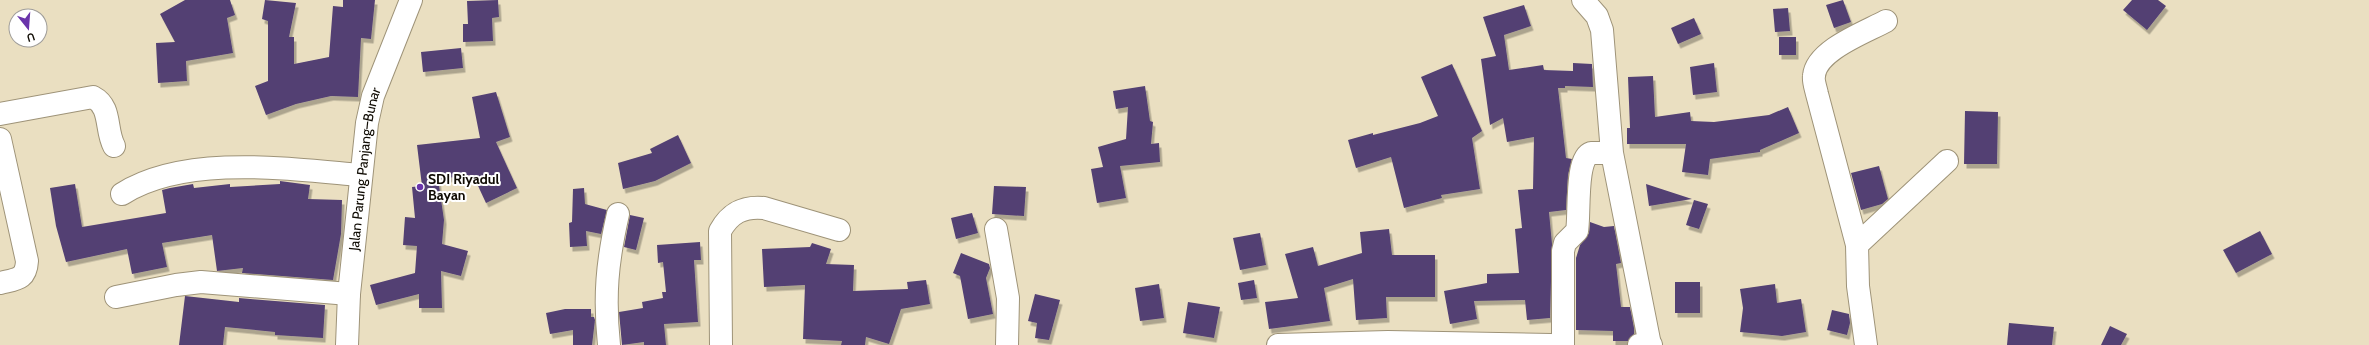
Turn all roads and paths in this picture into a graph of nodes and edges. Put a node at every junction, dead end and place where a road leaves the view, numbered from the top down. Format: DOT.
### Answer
graph roads {
  1 [pos="411,0"];
  2 [pos="1583,0"];
  3 [pos="1886,21"];
  4 [pos="0,114"];
  5 [pos="0,139"];
  6 [pos="114,146"];
  7 [pos="1612,153"];
  8 [pos="1947,161"];
  9 [pos="361,175"];
  10 [pos="122,194"];
  11 [pos="618,214"];
  12 [pos="996,229"];
  13 [pos="839,230"];
  14 [pos="1858,245"];
  15 [pos="0,283"];
  16 [pos="350,294"];
  17 [pos="116,297"];
  18 [pos="1314,344"];
  19 [pos="1388,344"];
  20 [pos="347,345"];
  21 [pos="609,345"];
  22 [pos="721,345"];
  23 [pos="1007,345"];
  24 [pos="1278,345"];
  25 [pos="1551,345"];
  26 [pos="1563,345"];
  27 [pos="1639,345"];
  28 [pos="1650,345"];
  29 [pos="1866,345"];
  1 -- 9 [label="street, Jalan Parung Panjang–Bunar"];
  2 -- 7 [label="street"];
  3 -- 14 [label="street"];
  4 -- 6 [label="street"];
  5 -- 15 [label="street"];
  7 -- 26 [label="street"];
  7 -- 28 [label="street"];
  8 -- 14 [label="street"];
  9 -- 10 [label="street"];
  9 -- 16 [label="street, Jalan Parung Panjang–Bunar"];
  11 -- 21 [label="street"];
  12 -- 23 [label="street"];
  13 -- 22 [label="street"];
  14 -- 29 [label="street"];
  16 -- 17 [label="street"];
  16 -- 20 [label="street, Jalan Parung Panjang–Bunar"];
  18 -- 19 [label="street"];
  18 -- 24 [label="street"];
  19 -- 25 [label="street"];
  27 -- 28 [label="street"];
}
